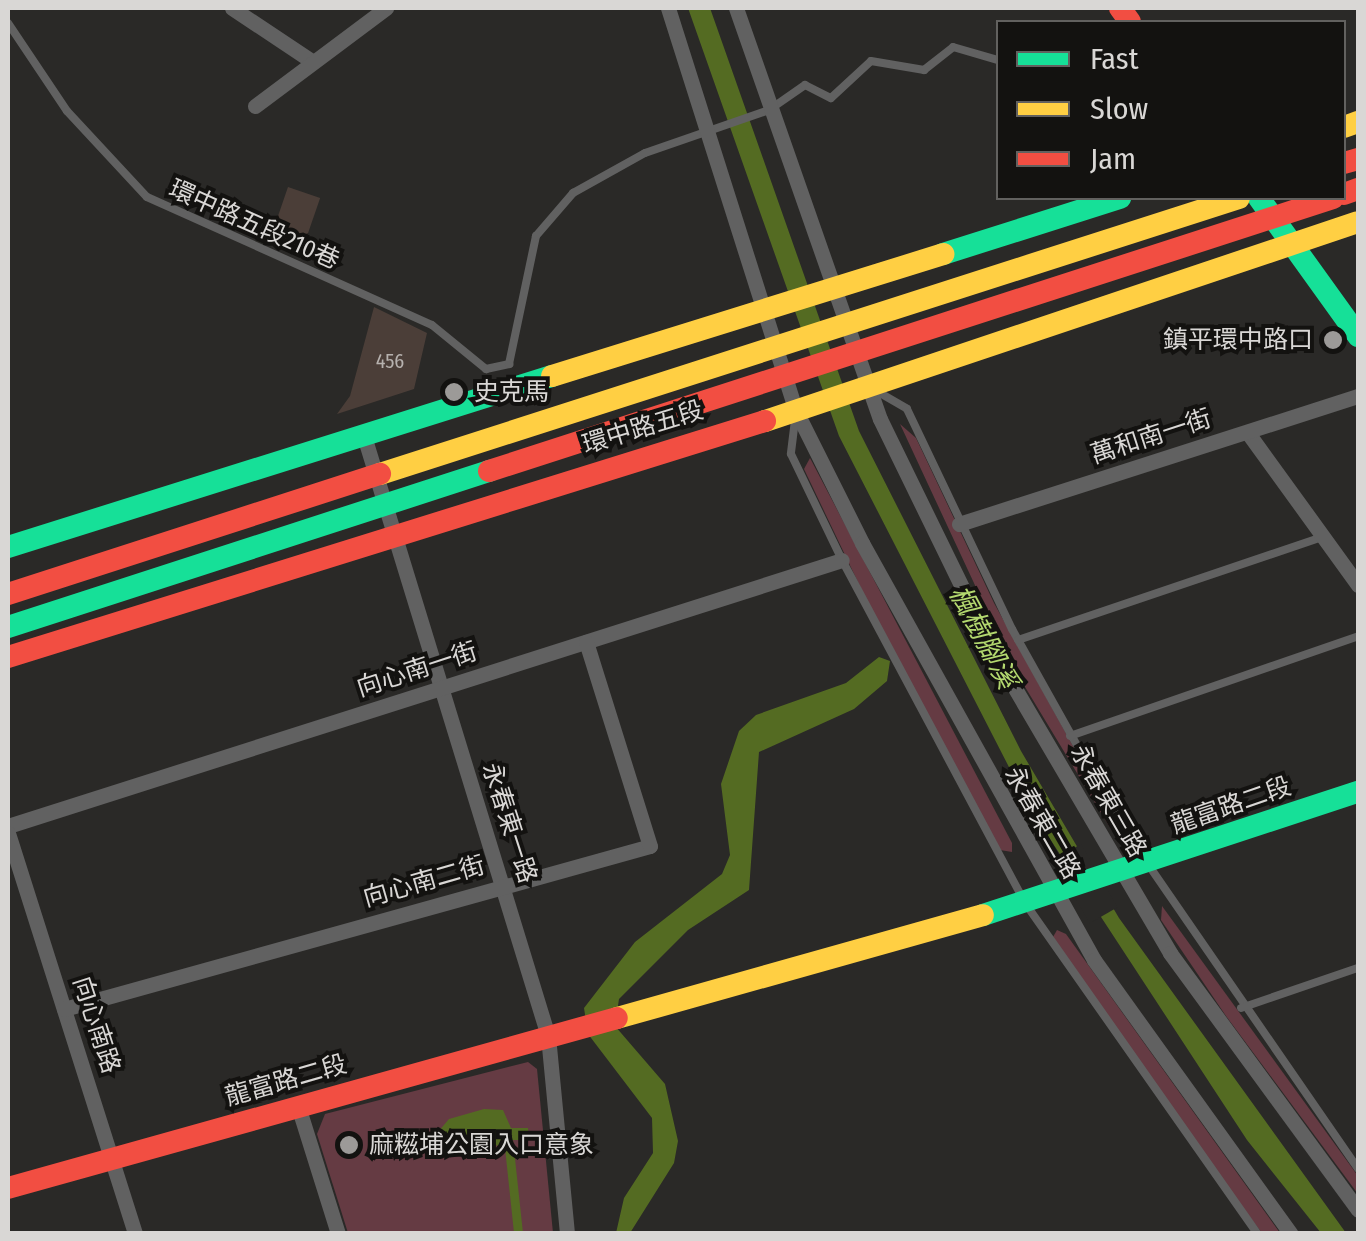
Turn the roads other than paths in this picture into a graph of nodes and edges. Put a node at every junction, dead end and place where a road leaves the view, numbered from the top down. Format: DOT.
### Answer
graph roads {
  1 [pos="232,8"];
  2 [pos="386,8"];
  3 [pos="668,8"];
  4 [pos="736,8"];
  5 [pos="8,23"];
  6 [pos="996,59"];
  7 [pos="313,62"];
  8 [pos="255,106"];
  9 [pos="769,110"];
  10 [pos="708,132"];
  11 [pos="1114,200"];
  12 [pos="1233,200"];
  13 [pos="1318,200"];
  14 [pos="1266,207"];
  15 [pos="1358,222"];
  16 [pos="1292,244"];
  17 [pos="830,288"];
  18 [pos="770,306"];
  19 [pos="843,324"];
  20 [pos="1358,336"];
  21 [pos="779,342"];
  22 [pos="852,350"];
  23 [pos="789,369"];
  24 [pos="866,387"];
  25 [pos="1358,396"];
  26 [pos="801,410"];
  27 [pos="1248,433"];
  28 [pos="364,436"];
  29 [pos="373,472"];
  30 [pos="382,504"];
  31 [pos="959,524"];
  32 [pos="390,531"];
  33 [pos="1323,537"];
  34 [pos="8,547"];
  35 [pos="842,560"];
  36 [pos="1358,585"];
  37 [pos="8,594"];
  38 [pos="8,628"];
  39 [pos="1358,636"];
  40 [pos="1018,640"];
  41 [pos="586,642"];
  42 [pos="8,656"];
  43 [pos="440,689"];
  44 [pos="1070,736"];
  45 [pos="1358,792"];
  46 [pos="8,830"];
  47 [pos="1147,864"];
  48 [pos="1122,873"];
  49 [pos="502,884"];
  50 [pos="1054,895"];
  51 [pos="1024,902"];
  52 [pos="1358,968"];
  53 [pos="1241,1008"];
  54 [pos="64,1009"];
  55 [pos="548,1036"];
  56 [pos="298,1106"];
  57 [pos="112,1158"];
  58 [pos="1358,1169"];
  59 [pos="8,1188"];
  60 [pos="1358,1210"];
  61 [pos="135,1234"];
  62 [pos="338,1234"];
  63 [pos="567,1234"];
  64 [pos="1258,1234"];
  65 [pos="1291,1234"];
  1 -- 7 [label="street"];
  2 -- 7 [label="street"];
  3 -- 10 [label="street, 永春東二路"];
  4 -- 9 [label="street, 永春東三路"];
  5 -- 10 [label="lane, 環中路五段210巷"];
  6 -- 9 [label="lane"];
  7 -- 8 [label="street"];
  9 -- 10 [label="lane"];
  9 -- 17 [label="street, 永春東三路"];
  10 -- 18 [label="street, 永春東二路"];
  11 -- 17 [label="street"];
  12 -- 19 [label="street, 環中路五段"];
  13 -- 14 [label="street, 環中路五段"];
  14 -- 16 [label="street"];
  14 -- 22 [label="street, 環中路五段"];
  15 -- 16 [label="street, 環中路五段"];
  16 -- 20 [label="street"];
  16 -- 24 [label="street, 環中路五段"];
  17 -- 18 [label="street"];
  17 -- 19 [label="street, 永春東三路"];
  18 -- 21 [label="street, 永春東二路"];
  18 -- 28 [label="street"];
  19 -- 21 [label="street, 環中路五段"];
  19 -- 22 [label="street, 永春東三路"];
  21 -- 23 [label="street, 永春東二路"];
  21 -- 29 [label="street, 環中路五段"];
  22 -- 23 [label="street, 環中路五段"];
  22 -- 24 [label="street, 永春東三路"];
  23 -- 26 [label="street, 永春東二路"];
  23 -- 30 [label="street, 環中路五段"];
  24 -- 26 [label="street, 環中路五段"];
  24 -- 31 [label="lane, 永春東三路"];
  24 -- 48 [label="street, 永春東三路"];
  25 -- 27 [label="street, 萬和南一街"];
  26 -- 32 [label="street, 環中路五段"];
  26 -- 35 [label="lane, 永春東二路"];
  26 -- 50 [label="street, 永春東二路"];
  27 -- 31 [label="street, 萬和南一街"];
  27 -- 33 [label="street"];
  28 -- 29 [label="street, 永春東一路"];
  28 -- 34 [label="street"];
  29 -- 30 [label="street, 永春東一路"];
  29 -- 37 [label="street, 環中路五段"];
  30 -- 32 [label="street, 永春東一路"];
  30 -- 38 [label="street, 環中路五段"];
  31 -- 40 [label="lane, 永春東三路"];
  32 -- 42 [label="street, 環中路五段"];
  32 -- 43 [label="street, 永春東一路"];
  33 -- 36 [label="street"];
  33 -- 40 [label="lane"];
  35 -- 41 [label="street, 向心南一街"];
  35 -- 51 [label="lane, 永春東二路"];
  39 -- 44 [label="lane"];
  40 -- 44 [label="lane, 永春東三路"];
  41 -- 43 [label="street, 向心南一街"];
  41 -- 49 [label="street, 向心南二街"];
  43 -- 46 [label="street, 向心南一街"];
  43 -- 49 [label="street, 永春東一路"];
  44 -- 47 [label="lane, 永春東三路"];
  45 -- 47 [label="street, 龍富路二段"];
  46 -- 54 [label="street, 向心南路"];
  47 -- 48 [label="street, 龍富路二段"];
  47 -- 53 [label="lane, 永春東三路"];
  48 -- 50 [label="street, 龍富路二段"];
  48 -- 60 [label="street, 永春東三路"];
  49 -- 54 [label="street, 向心南二街"];
  49 -- 55 [label="street, 永春東一路"];
  50 -- 51 [label="street"];
  50 -- 65 [label="street, 永春東二路"];
  51 -- 55 [label="street, 龍富路二段"];
  51 -- 64 [label="lane, 永春東二路"];
  52 -- 53 [label="lane"];
  53 -- 58 [label="lane, 永春東三路"];
  54 -- 57 [label="street, 向心南路"];
  55 -- 56 [label="street, 龍富路二段"];
  55 -- 63 [label="street, 永春東一路"];
  56 -- 57 [label="street, 龍富路二段"];
  56 -- 62 [label="street"];
  57 -- 59 [label="street, 龍富路二段"];
  57 -- 61 [label="street, 向心南路"];
}
